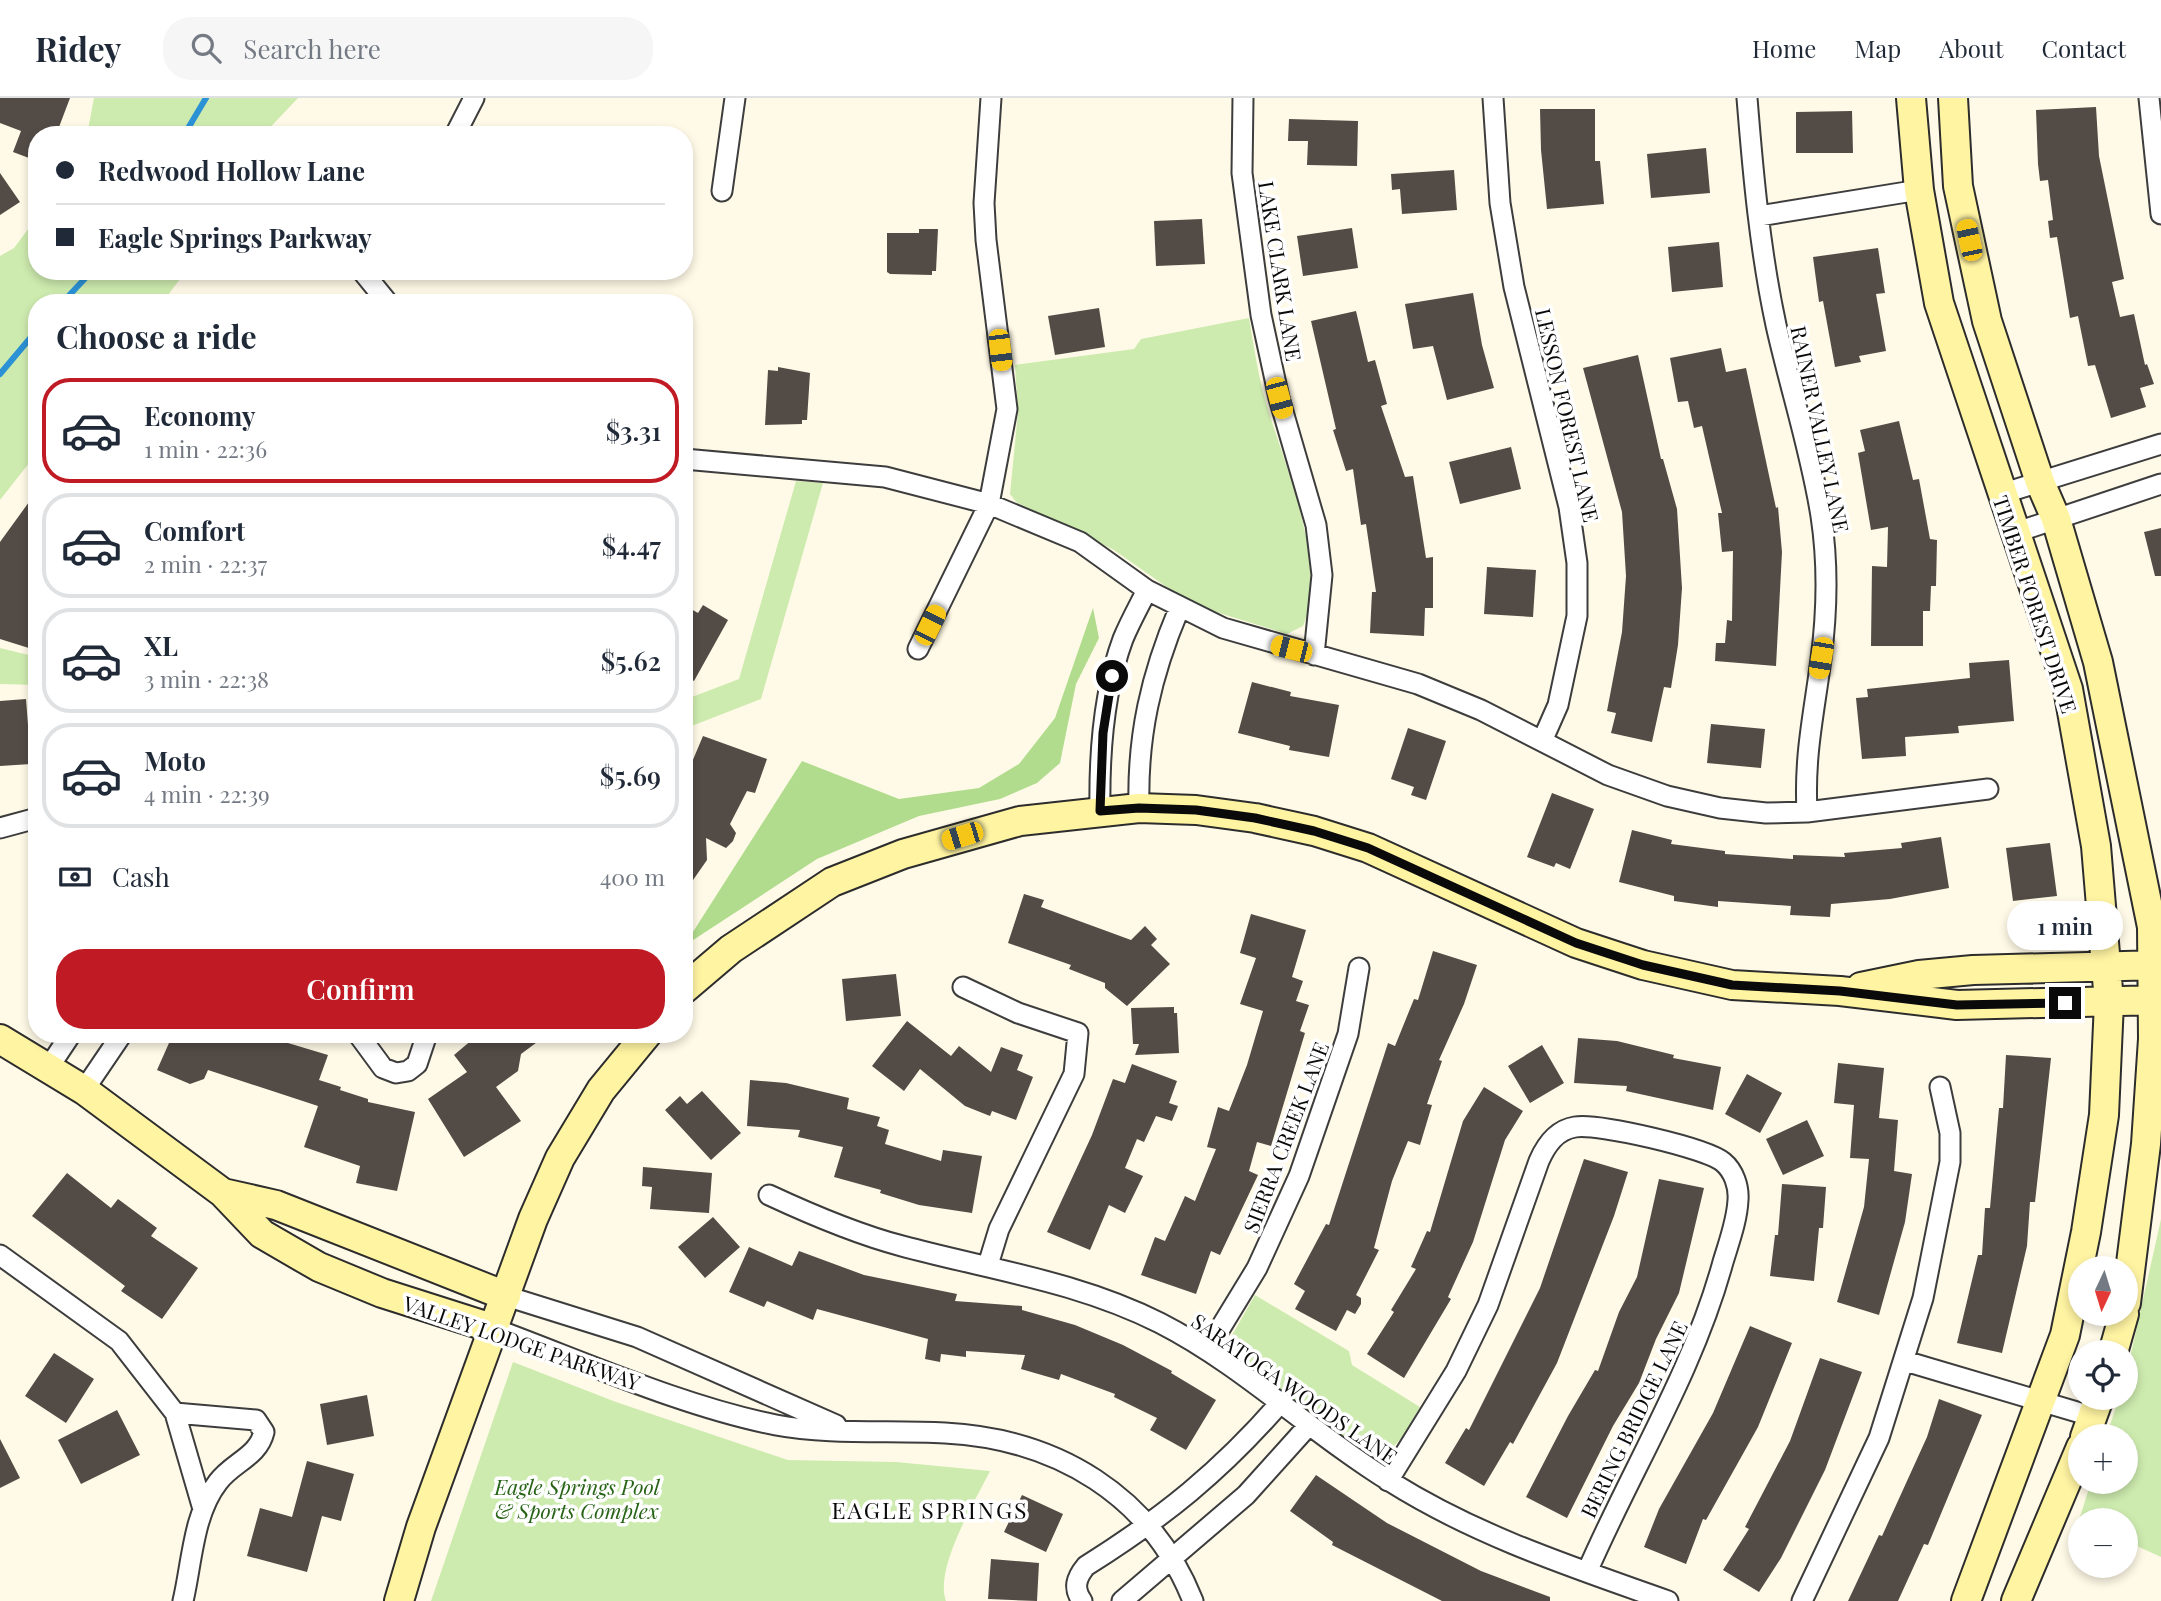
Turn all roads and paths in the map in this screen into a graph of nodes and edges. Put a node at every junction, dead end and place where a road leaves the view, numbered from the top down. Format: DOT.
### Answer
graph roads {
  1 [pos="474,98"];
  2 [pos="735,98"];
  3 [pos="991,98"];
  4 [pos="1243,98"];
  5 [pos="1493,98"];
  6 [pos="1747,98"];
  7 [pos="1911,98"];
  8 [pos="1953,98"];
  9 [pos="2149,98"];
  10 [pos="460,126"];
  11 [pos="1919,190"];
  12 [pos="722,191"];
  13 [pos="2161,214"];
  14 [pos="1759,216"];
  15 [pos="369,280"];
  16 [pos="381,294"];
  17 [pos="2161,444"];
  18 [pos="693,460"];
  19 [pos="2040,482"];
  20 [pos="2161,484"];
  21 [pos="2001,494"];
  22 [pos="989,504"];
  23 [pos="2056,519"];
  24 [pos="2014,533"];
  25 [pos="1147,590"];
  26 [pos="1179,608"];
  27 [pos="918,649"];
  28 [pos="1314,655"];
  29 [pos="1543,739"];
  30 [pos="1988,789"];
  31 [pos="1139,808"];
  32 [pos="1100,811"];
  33 [pos="1807,812"];
  34 [pos="28,820"];
  35 [pos="0,828"];
  36 [pos="2157,965"];
  37 [pos="2107,967"];
  38 [pos="1359,968"];
  39 [pos="693,981"];
  40 [pos="963,987"];
  41 [pos="1840,991"];
  42 [pos="2157,1000"];
  43 [pos="2109,1002"];
  44 [pos="0,1039"];
  45 [pos="65,1043"];
  46 [pos="115,1043"];
  47 [pos="364,1043"];
  48 [pos="424,1043"];
  49 [pos="640,1043"];
  50 [pos="49,1067"];
  51 [pos="1940,1087"];
  52 [pos="83,1090"];
  53 [pos="223,1192"];
  54 [pos="769,1195"];
  55 [pos="0,1255"];
  56 [pos="2132,1256"];
  57 [pos="988,1265"];
  58 [pos="506,1296"];
  59 [pos="495,1329"];
  60 [pos="1207,1350"];
  61 [pos="1905,1361"];
  62 [pos="2042,1401"];
  63 [pos="1281,1402"];
  64 [pos="175,1413"];
  65 [pos="2093,1417"];
  66 [pos="1309,1425"];
  67 [pos="847,1430"];
  68 [pos="2068,1478"];
  69 [pos="1388,1481"];
  70 [pos="202,1509"];
  71 [pos="1150,1526"];
  72 [pos="1172,1559"];
  73 [pos="1587,1572"];
  74 [pos="183,1601"];
  75 [pos="398,1601"];
  76 [pos="1083,1601"];
  77 [pos="1122,1601"];
  78 [pos="1194,1601"];
  79 [pos="1668,1601"];
  80 [pos="1802,1601"];
  81 [pos="1966,1601"];
  82 [pos="2016,1601"];
  1 -- 10 [label="street"];
  2 -- 12 [label="street"];
  3 -- 22 [label="street"];
  4 -- 28 [label="street, LAKE CLARK LANE"];
  5 -- 29 [label="street, LESSON FOREST LANE"];
  6 -- 14 [label="street, RAINER VALLEY LANE"];
  7 -- 11 [label="street, TIMBER FOREST DRIVE"];
  8 -- 19 [label="street, TIMBER FOREST DRIVE"];
  9 -- 13 [label="street"];
  11 -- 14 [label="street"];
  11 -- 21 [label="street, TIMBER FOREST DRIVE"];
  14 -- 33 [label="street, RAINER VALLEY LANE"];
  15 -- 16 [label="street"];
  17 -- 19 [label="street"];
  18 -- 22 [label="street"];
  19 -- 21 [label="street"];
  19 -- 23 [label="street, TIMBER FOREST DRIVE"];
  20 -- 23 [label="street"];
  21 -- 24 [label="street, TIMBER FOREST DRIVE"];
  22 -- 25 [label="street"];
  22 -- 27 [label="street"];
  23 -- 24 [label="street"];
  23 -- 36 [label="street, TIMBER FOREST DRIVE"];
  24 -- 37 [label="street, TIMBER FOREST DRIVE"];
  25 -- 26 [label="street"];
  25 -- 32 [label="street"];
  26 -- 28 [label="street"];
  26 -- 31 [label="street"];
  28 -- 29 [label="street"];
  29 -- 33 [label="street"];
  30 -- 33 [label="street"];
  31 -- 32 [label="street"];
  31 -- 41 [label="street"];
  32 -- 39 [label="street"];
  34 -- 35 [label="street"];
  36 -- 37 [label="street"];
  36 -- 42 [label="street, TIMBER FOREST DRIVE"];
  37 -- 41 [label="street"];
  37 -- 43 [label="street, TIMBER FOREST DRIVE"];
  38 -- 60 [label="street, SIERRA CREEK LANE"];
  40 -- 57 [label="street"];
  41 -- 43 [label="street"];
  42 -- 43 [label="street"];
  42 -- 56 [label="street, TIMBER FOREST DRIVE"];
  43 -- 62 [label="street, TIMBER FOREST DRIVE"];
  44 -- 50 [label="street, VALLEY LODGE PARKWAY"];
  45 -- 50 [label="street"];
  46 -- 52 [label="street"];
  47 -- 48 [label="street"];
  49 -- 58 [label="street"];
  50 -- 52 [label="street, VALLEY LODGE PARKWAY"];
  51 -- 61 [label="street"];
  52 -- 53 [label="street, VALLEY LODGE PARKWAY"];
  53 -- 58 [label="street, VALLEY LODGE PARKWAY"];
  53 -- 59 [label="street, VALLEY LODGE PARKWAY"];
  54 -- 57 [label="street, SARATOGA WOODS LANE"];
  55 -- 64 [label="street"];
  57 -- 60 [label="street, SARATOGA WOODS LANE"];
  58 -- 59 [label="street"];
  58 -- 67 [label="street, VALLEY LODGE PARKWAY"];
  59 -- 67 [label="street, VALLEY LODGE PARKWAY"];
  59 -- 75 [label="street"];
  60 -- 63 [label="street, SARATOGA WOODS LANE"];
  61 -- 62 [label="street"];
  61 -- 80 [label="street"];
  62 -- 65 [label="street"];
  62 -- 81 [label="street, TIMBER FOREST DRIVE"];
  63 -- 66 [label="street, SARATOGA WOODS LANE"];
  63 -- 71 [label="street"];
  64 -- 70 [label="street"];
  64 -- 70 [label="street"];
  66 -- 69 [label="street, SARATOGA WOODS LANE"];
  66 -- 72 [label="street"];
  67 -- 71 [label="street, VALLEY LODGE PARKWAY"];
  68 -- 82 [label="street"];
  69 -- 73 [label="street, SARATOGA WOODS LANE"];
  69 -- 73 [label="street, BERING BRIDGE LANE"];
  70 -- 74 [label="street"];
  71 -- 72 [label="street, VALLEY LODGE PARKWAY"];
  71 -- 76 [label="street"];
  72 -- 77 [label="street"];
  72 -- 78 [label="street, VALLEY LODGE PARKWAY"];
  73 -- 79 [label="street, SARATOGA WOODS LANE"];
}
